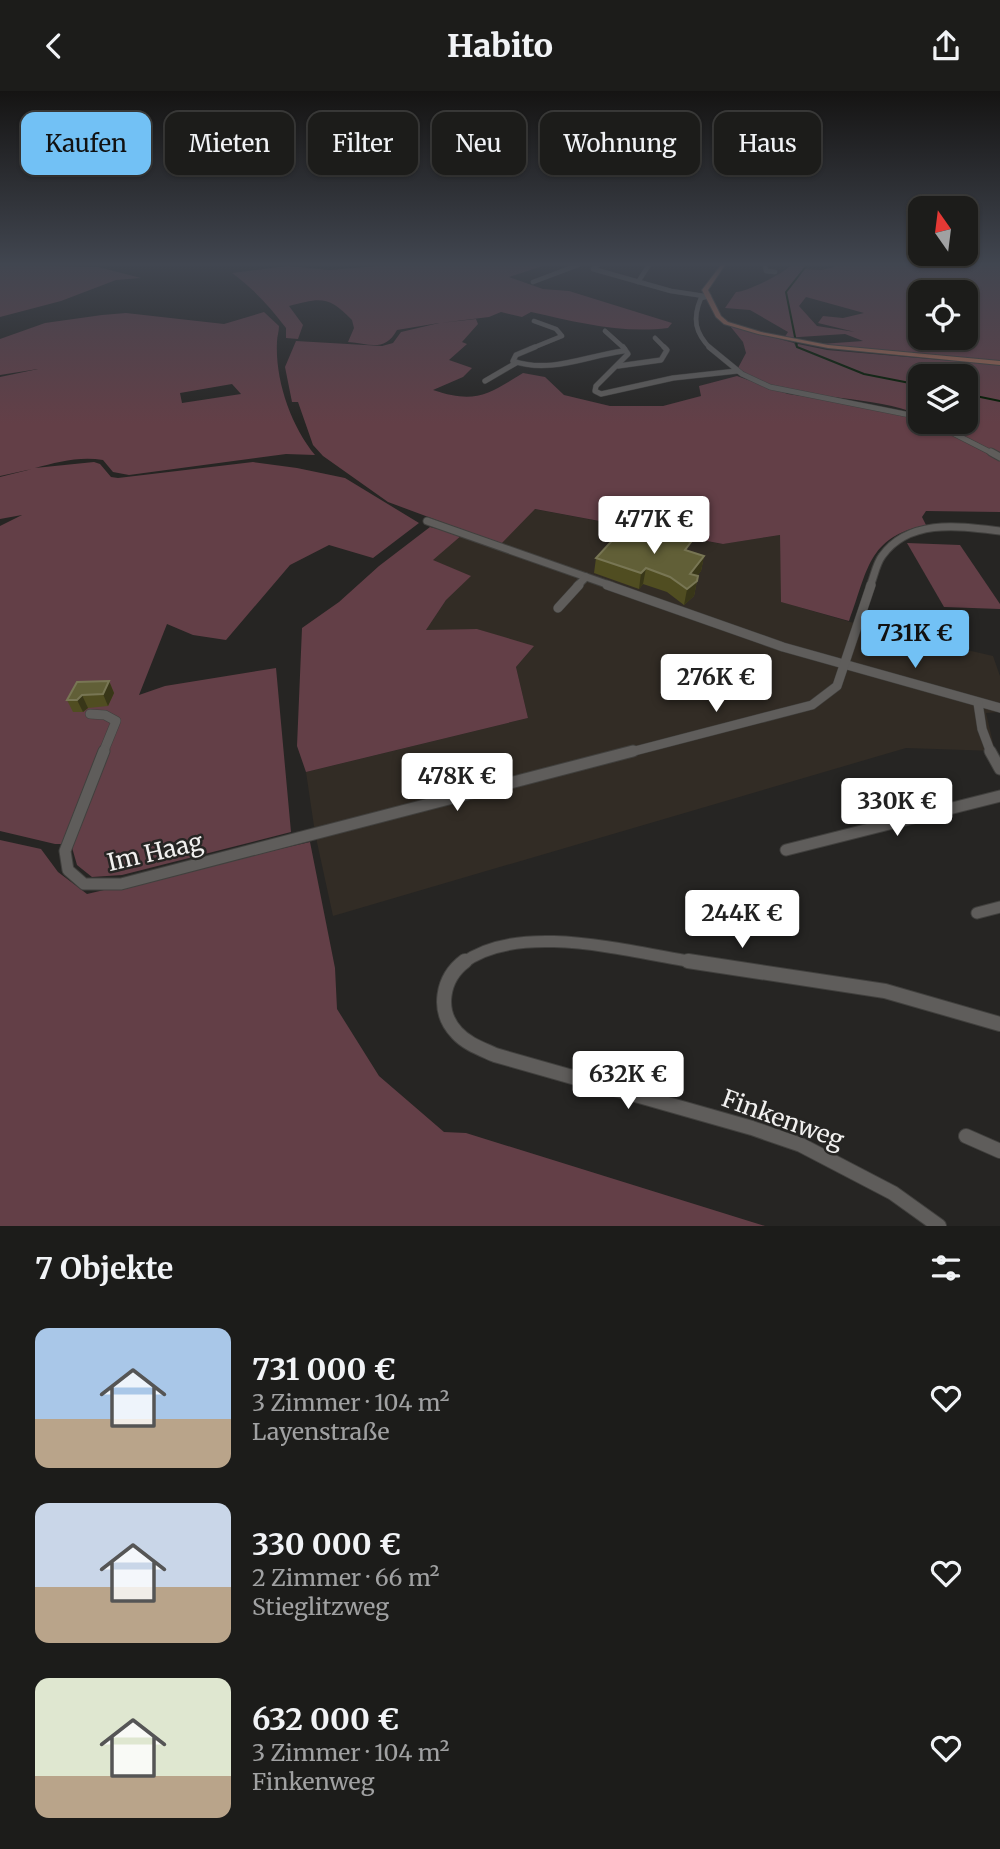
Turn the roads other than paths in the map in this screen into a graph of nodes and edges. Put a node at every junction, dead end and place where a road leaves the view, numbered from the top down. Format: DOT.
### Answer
graph roads {
  1 [pos="694,318"];
  2 [pos="721,318"];
  3 [pos="534,321"];
  4 [pos="605,331"];
  5 [pos="655,338"];
  6 [pos="623,351"];
  7 [pos="516,363"];
  8 [pos="1000,363"];
  9 [pos="618,366"];
  10 [pos="737,370"];
  11 [pos="485,381"];
  12 [pos="908,415"];
  13 [pos="955,434"];
  14 [pos="1000,457"];
  15 [pos="427,521"];
  16 [pos="1000,531"];
  17 [pos="586,577"];
  18 [pos="558,608"];
  19 [pos="843,666"];
  20 [pos="978,703"];
  21 [pos="1000,708"];
  22 [pos="90,714"];
  23 [pos="1000,769"];
  24 [pos="1000,796"];
  25 [pos="786,850"];
  26 [pos="1000,907"];
  27 [pos="977,913"];
  28 [pos="1000,1024"];
  29 [pos="966,1136"];
  30 [pos="1000,1151"];
  31 [pos="939,1226"];
  1 -- 10 [label="street"];
  2 -- 8 [label="main road"];
  3 -- 7 [label="street"];
  4 -- 6 [label="street"];
  5 -- 9 [label="street"];
  6 -- 7 [label="street"];
  6 -- 9 [label="street"];
  7 -- 11 [label="street"];
  9 -- 10 [label="street"];
  10 -- 12 [label="street"];
  13 -- 14 [label="street"];
  15 -- 17 [label="street"];
  16 -- 19 [label="street"];
  17 -- 18 [label="street"];
  17 -- 19 [label="street"];
  19 -- 20 [label="street"];
  19 -- 22 [label="street, Im Haag"];
  20 -- 21 [label="street"];
  20 -- 23 [label="street"];
  24 -- 25 [label="street"];
  26 -- 27 [label="street"];
  28 -- 31 [label="street, Finkenweg"];
  29 -- 30 [label="street"];
}
